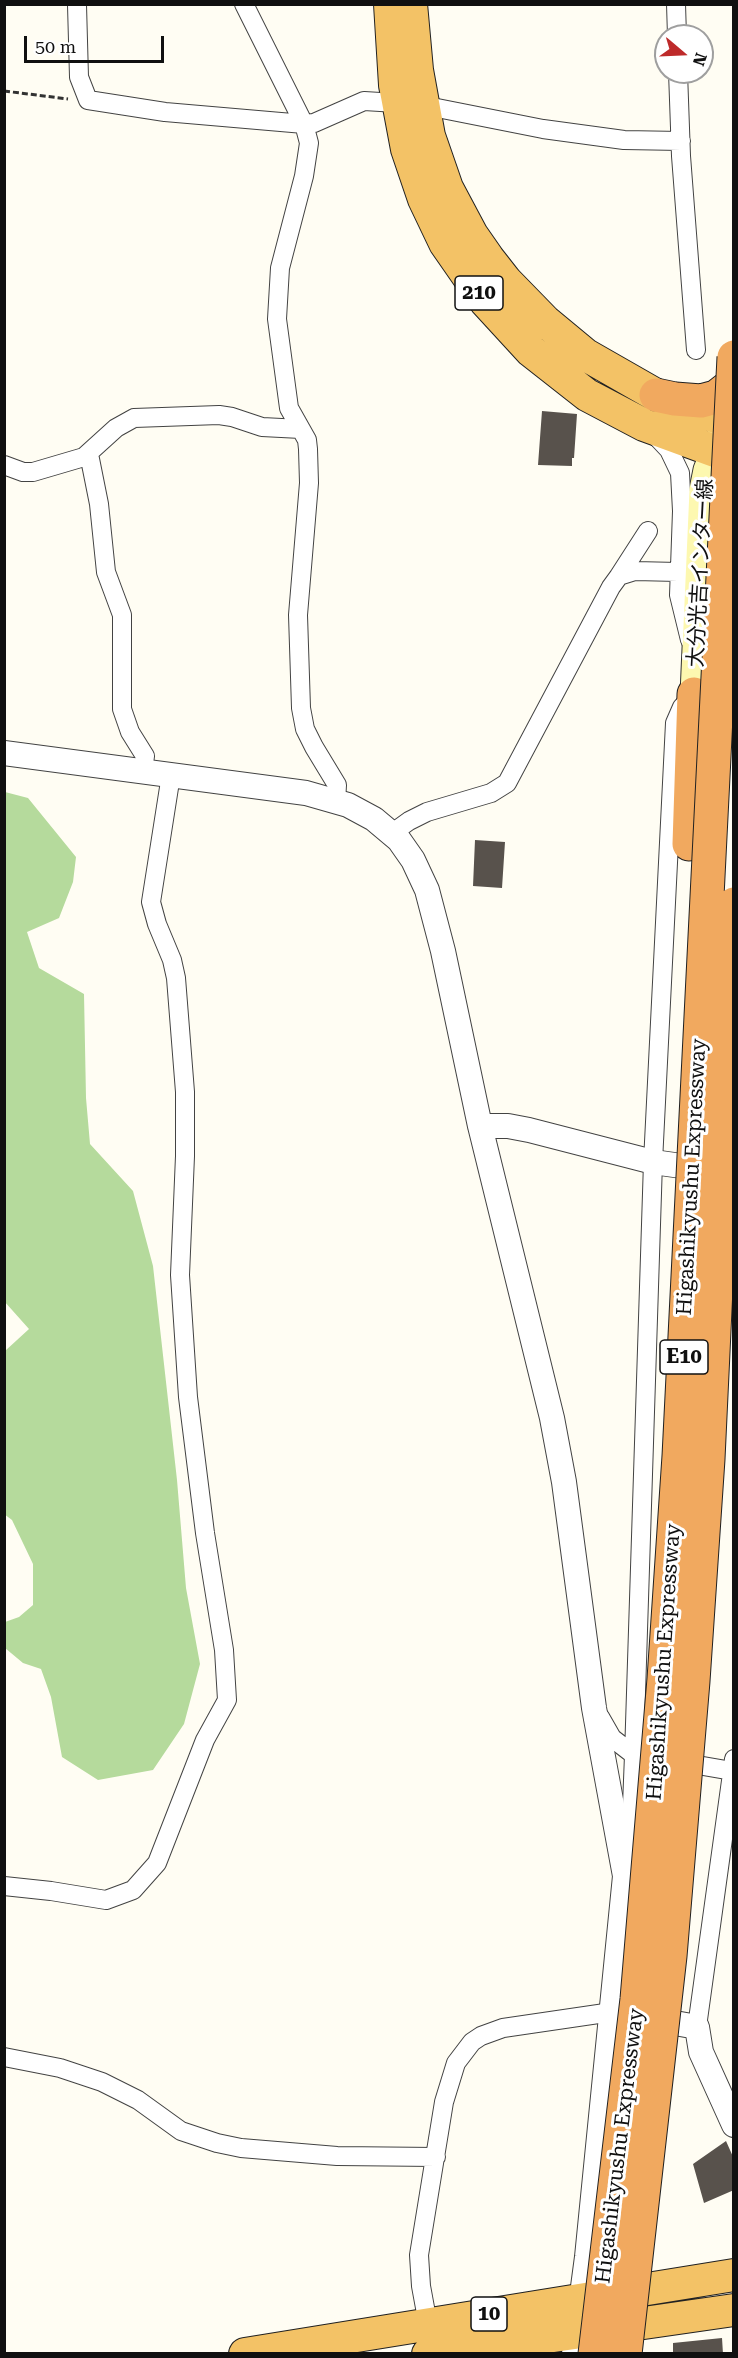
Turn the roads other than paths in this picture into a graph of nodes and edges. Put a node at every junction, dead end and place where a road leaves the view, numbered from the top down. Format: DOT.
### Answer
graph roads {
  1 [pos="244,4"];
  2 [pos="390,4"];
  3 [pos="411,4"];
  4 [pos="676,4"];
  5 [pos="77,5"];
  6 [pos="677,24"];
  7 [pos="679,84"];
  8 [pos="410,104"];
  9 [pos="304,124"];
  10 [pos="681,141"];
  11 [pos="696,350"];
  12 [pos="734,357"];
  13 [pos="734,383"];
  14 [pos="656,395"];
  15 [pos="731,418"];
  16 [pos="644,425"];
  17 [pos="301,429"];
  18 [pos="89,454"];
  19 [pos="723,454"];
  20 [pos="4,465"];
  21 [pos="648,531"];
  22 [pos="678,572"];
  23 [pos="619,576"];
  24 [pos="694,656"];
  25 [pos="694,694"];
  26 [pos="4,753"];
  27 [pos="143,771"];
  28 [pos="171,775"];
  29 [pos="336,802"];
  30 [pos="392,834"];
  31 [pos="734,904"];
  32 [pos="480,1126"];
  33 [pos="653,1162"];
  34 [pos="734,1173"];
  35 [pos="734,1392"];
  36 [pos="594,1708"];
  37 [pos="634,1755"];
  38 [pos="733,1765"];
  39 [pos="652,1840"];
  40 [pos="625,1876"];
  41 [pos="4,1886"];
  42 [pos="670,1956"];
  43 [pos="612,2012"];
  44 [pos="697,2027"];
  45 [pos="4,2057"];
  46 [pos="734,2125"];
  47 [pos="436,2157"];
  48 [pos="734,2275"];
  49 [pos="581,2300"];
  50 [pos="734,2310"];
  51 [pos="428,2339"];
  52 [pos="582,2347"];
  53 [pos="245,2354"];
  54 [pos="625,2354"];
  1 -- 9 [label="street"];
  2 -- 8 [label="highway, 210"];
  3 -- 8 [label="highway, 210"];
  4 -- 6 [label="street"];
  5 -- 9 [label="street"];
  7 -- 10 [label="street"];
  8 -- 9 [label="street"];
  8 -- 10 [label="street"];
  8 -- 14 [label="highway, 210"];
  8 -- 16 [label="highway, 210"];
  9 -- 17 [label="street"];
  10 -- 11 [label="street"];
  12 -- 39 [label="highway, Higashikyushu Expressway / E10, bridge"];
  13 -- 14 [label="highway"];
  14 -- 15 [label="highway, 210"];
  15 -- 19 [label="main road, 大分光吉インター線"];
  16 -- 19 [label="highway, 210"];
  16 -- 22 [label="street"];
  17 -- 18 [label="street"];
  17 -- 29 [label="street"];
  18 -- 20 [label="street"];
  18 -- 27 [label="street"];
  19 -- 24 [label="main road, 大分光吉インター線"];
  21 -- 23 [label="street"];
  22 -- 23 [label="street"];
  22 -- 24 [label="street"];
  23 -- 30 [label="street"];
  24 -- 25 [label="main road, 大分光吉インター線"];
  25 -- 33 [label="street"];
  25 -- 39 [label="highway, bridge"];
  26 -- 27 [label="street"];
  27 -- 28 [label="street"];
  28 -- 29 [label="street"];
  28 -- 41 [label="street"];
  29 -- 30 [label="street"];
  30 -- 32 [label="street"];
  31 -- 42 [label="highway, Higashikyushu Expressway / E10, bridge"];
  32 -- 33 [label="street"];
  32 -- 36 [label="street"];
  33 -- 34 [label="street"];
  33 -- 37 [label="street"];
  35 -- 42 [label="highway, bridge"];
  36 -- 37 [label="street"];
  36 -- 40 [label="street"];
  37 -- 38 [label="street"];
  37 -- 40 [label="street"];
  38 -- 44 [label="street"];
  39 -- 52 [label="highway, Higashikyushu Expressway / E10, bridge"];
  40 -- 43 [label="street"];
  42 -- 54 [label="highway, Higashikyushu Expressway / E10, bridge"];
  43 -- 44 [label="street"];
  43 -- 47 [label="street"];
  43 -- 49 [label="street"];
  44 -- 46 [label="street"];
  45 -- 47 [label="street"];
  47 -- 51 [label="street"];
  48 -- 49 [label="highway, 10"];
  49 -- 51 [label="highway, 10"];
  49 -- 52 [label="street"];
  50 -- 52 [label="highway, 10"];
  51 -- 52 [label="highway, 10"];
  51 -- 53 [label="highway, 10"];
}
